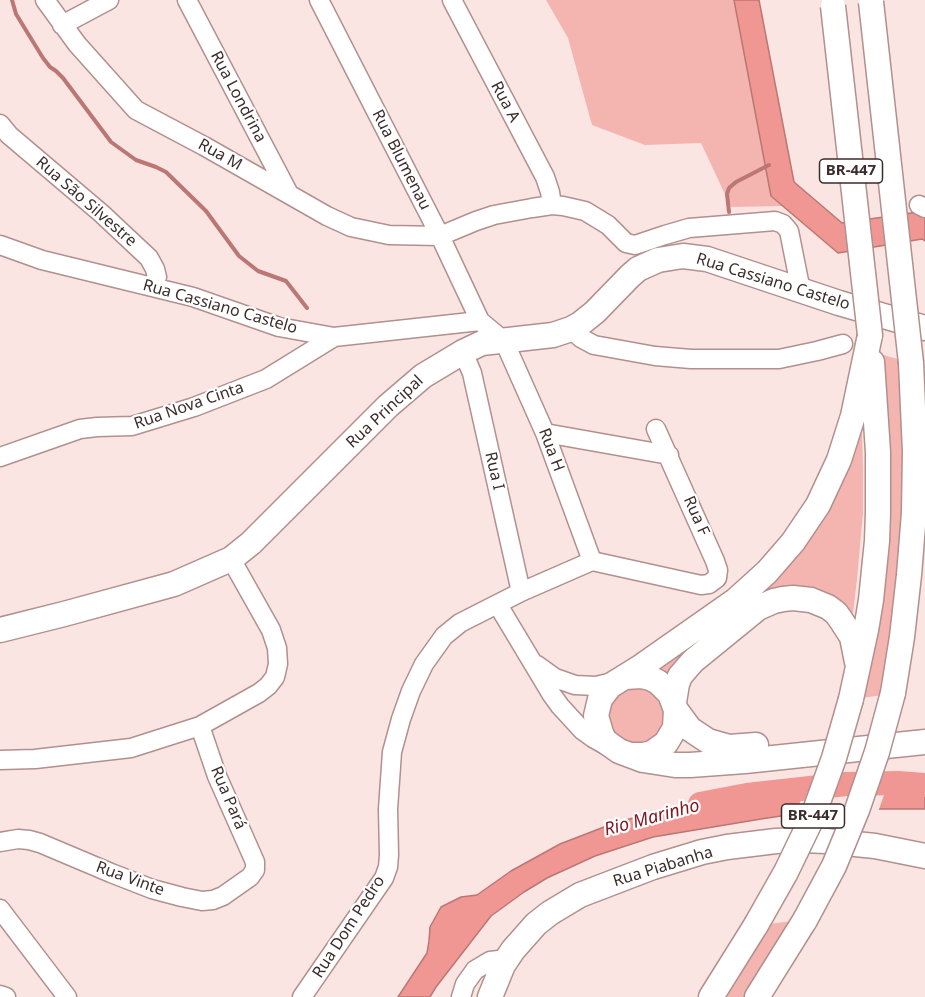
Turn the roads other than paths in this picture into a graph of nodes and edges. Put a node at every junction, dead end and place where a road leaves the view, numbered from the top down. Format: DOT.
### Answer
graph roads {
  1 [pos="45,0"];
  2 [pos="109,0"];
  3 [pos="187,0"];
  4 [pos="319,0"];
  5 [pos="452,0"];
  6 [pos="871,1"];
  7 [pos="832,3"];
  8 [pos="62,25"];
  9 [pos="0,124"];
  10 [pos="289,194"];
  11 [pos="552,206"];
  12 [pos="440,236"];
  13 [pos="0,244"];
  14 [pos="152,287"];
  15 [pos="801,291"];
  16 [pos="480,321"];
  17 [pos="925,328"];
  18 [pos="571,329"];
  19 [pos="334,337"];
  20 [pos="504,341"];
  21 [pos="843,344"];
  22 [pos="869,346"];
  23 [pos="463,352"];
  24 [pos="912,390"];
  25 [pos="656,429"];
  26 [pos="545,433"];
  27 [pos="925,438"];
  28 [pos="669,455"];
  29 [pos="0,457"];
  30 [pos="925,544"];
  31 [pos="231,559"];
  32 [pos="592,561"];
  33 [pos="909,575"];
  34 [pos="521,592"];
  35 [pos="498,604"];
  36 [pos="0,630"];
  37 [pos="531,657"];
  38 [pos="858,670"];
  39 [pos="621,679"];
  40 [pos="675,706"];
  41 [pos="200,726"];
  42 [pos="925,726"];
  43 [pos="925,742"];
  44 [pos="623,753"];
  45 [pos="0,760"];
  46 [pos="0,842"];
  47 [pos="924,856"];
  48 [pos="255,870"];
  49 [pos="0,909"];
  50 [pos="507,959"];
  51 [pos="775,970"];
  52 [pos="0,995"];
  53 [pos="6,997"];
  54 [pos="67,997"];
  55 [pos="302,997"];
  56 [pos="461,997"];
  57 [pos="490,997"];
  58 [pos="711,997"];
  59 [pos="757,997"];
  60 [pos="770,997"];
  1 -- 8 [label="street, Rua M"];
  2 -- 8 [label="street"];
  3 -- 10 [label="street, Rua Londrina"];
  4 -- 12 [label="street, Rua Blumenau"];
  5 -- 11 [label="street, Rua A"];
  6 -- 24 [label="main road, BR-447, bridge"];
  7 -- 22 [label="main road, BR-447, bridge"];
  8 -- 10 [label="street, Rua M"];
  9 -- 14 [label="street, Rua São Silvestre"];
  10 -- 12 [label="street, Rua M"];
  11 -- 12 [label="street"];
  11 -- 15 [label="street"];
  12 -- 16 [label="street, Rua Blumenau"];
  13 -- 14 [label="street, Rua Cassiano Castelo"];
  14 -- 19 [label="street, Rua Cassiano Castelo"];
  15 -- 17 [label="main road, Rua Cassiano Castelo"];
  15 -- 18 [label="main road, Rua Cassiano Castelo"];
  16 -- 19 [label="street, Rua Cassiano Castelo"];
  16 -- 20 [label="street"];
  18 -- 20 [label="main road, Rua Principal"];
  18 -- 21 [label="street"];
  19 -- 29 [label="street, Rua Nova Cinta"];
  20 -- 23 [label="main road, Rua Principal"];
  20 -- 26 [label="street, Rua H"];
  22 -- 38 [label="main road, BR-447"];
  22 -- 39 [label="main road"];
  23 -- 31 [label="main road, Rua Principal"];
  23 -- 34 [label="street, Rua I"];
  24 -- 27 [label="main road"];
  24 -- 33 [label="main road, BR-447"];
  25 -- 28 [label="street, Rua F"];
  26 -- 28 [label="street"];
  26 -- 32 [label="street, Rua H"];
  28 -- 32 [label="street, Rua F"];
  30 -- 33 [label="main road"];
  31 -- 36 [label="main road, Rua Principal"];
  31 -- 41 [label="street"];
  32 -- 34 [label="street, Rua Dom Pedro"];
  33 -- 51 [label="main road, BR-447, bridge"];
  34 -- 35 [label="street, Rua Dom Pedro"];
  35 -- 37 [label="street"];
  35 -- 55 [label="street, Rua Dom Pedro"];
  37 -- 39 [label="street"];
  37 -- 44 [label="street"];
  38 -- 40 [label="main road"];
  38 -- 58 [label="main road, BR-447, bridge"];
  39 -- 40 [label="main road"];
  39 -- 44 [label="main road"];
  40 -- 42 [label="main road"];
  40 -- 44 [label="main road"];
  41 -- 45 [label="street"];
  41 -- 48 [label="street, Rua Pará"];
  43 -- 44 [label="main road"];
  46 -- 48 [label="street, Rua Vinte"];
  47 -- 50 [label="main road, Rua Piabanha"];
  49 -- 54 [label="street"];
  50 -- 56 [label="street"];
  50 -- 57 [label="main road, Rua Piabanha"];
  51 -- 59 [label="main road, BR-447"];
  51 -- 60 [label="main road"];
  52 -- 53 [label="street"];
}
